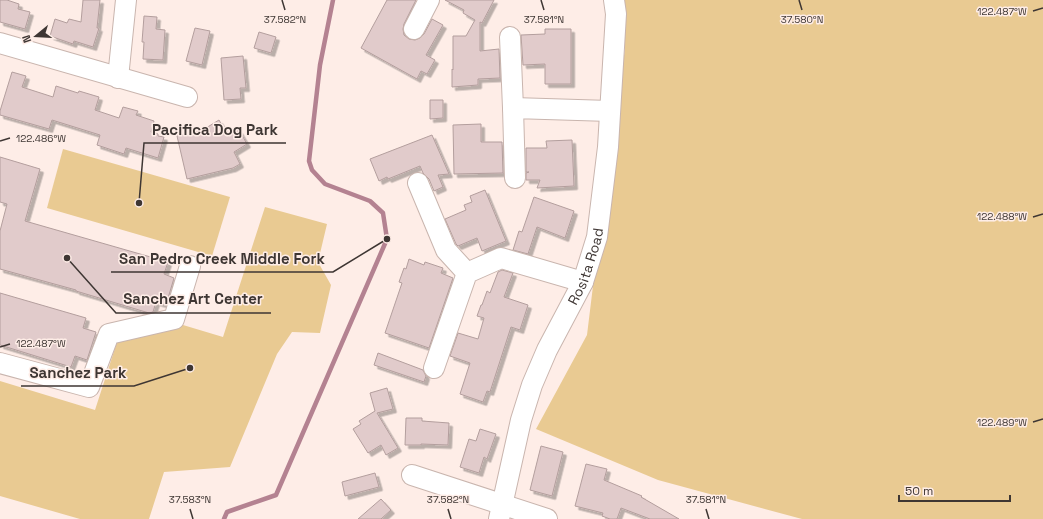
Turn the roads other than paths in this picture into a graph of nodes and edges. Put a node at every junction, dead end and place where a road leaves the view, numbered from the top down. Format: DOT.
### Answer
graph roads {
  1 [pos="126,0"];
  2 [pos="429,0"];
  3 [pos="614,0"];
  4 [pos="414,29"];
  5 [pos="510,37"];
  6 [pos="0,43"];
  7 [pos="118,78"];
  8 [pos="186,97"];
  9 [pos="513,108"];
  10 [pos="610,111"];
  11 [pos="515,178"];
  12 [pos="418,183"];
  13 [pos="190,266"];
  14 [pos="466,273"];
  15 [pos="583,282"];
  16 [pos="0,363"];
  17 [pos="434,368"];
  18 [pos="412,475"];
  19 [pos="500,511"];
  20 [pos="547,519"];
  1 -- 7 [label="street"];
  2 -- 4 [label="street"];
  3 -- 10 [label="street, Rosita Road"];
  5 -- 9 [label="street"];
  6 -- 7 [label="street"];
  7 -- 8 [label="street"];
  9 -- 10 [label="street"];
  9 -- 11 [label="street"];
  10 -- 15 [label="street, Rosita Road"];
  12 -- 14 [label="street"];
  13 -- 16 [label="street"];
  14 -- 15 [label="street"];
  14 -- 17 [label="street"];
  15 -- 19 [label="street, Rosita Road"];
  18 -- 19 [label="street"];
  19 -- 20 [label="street"];
}
